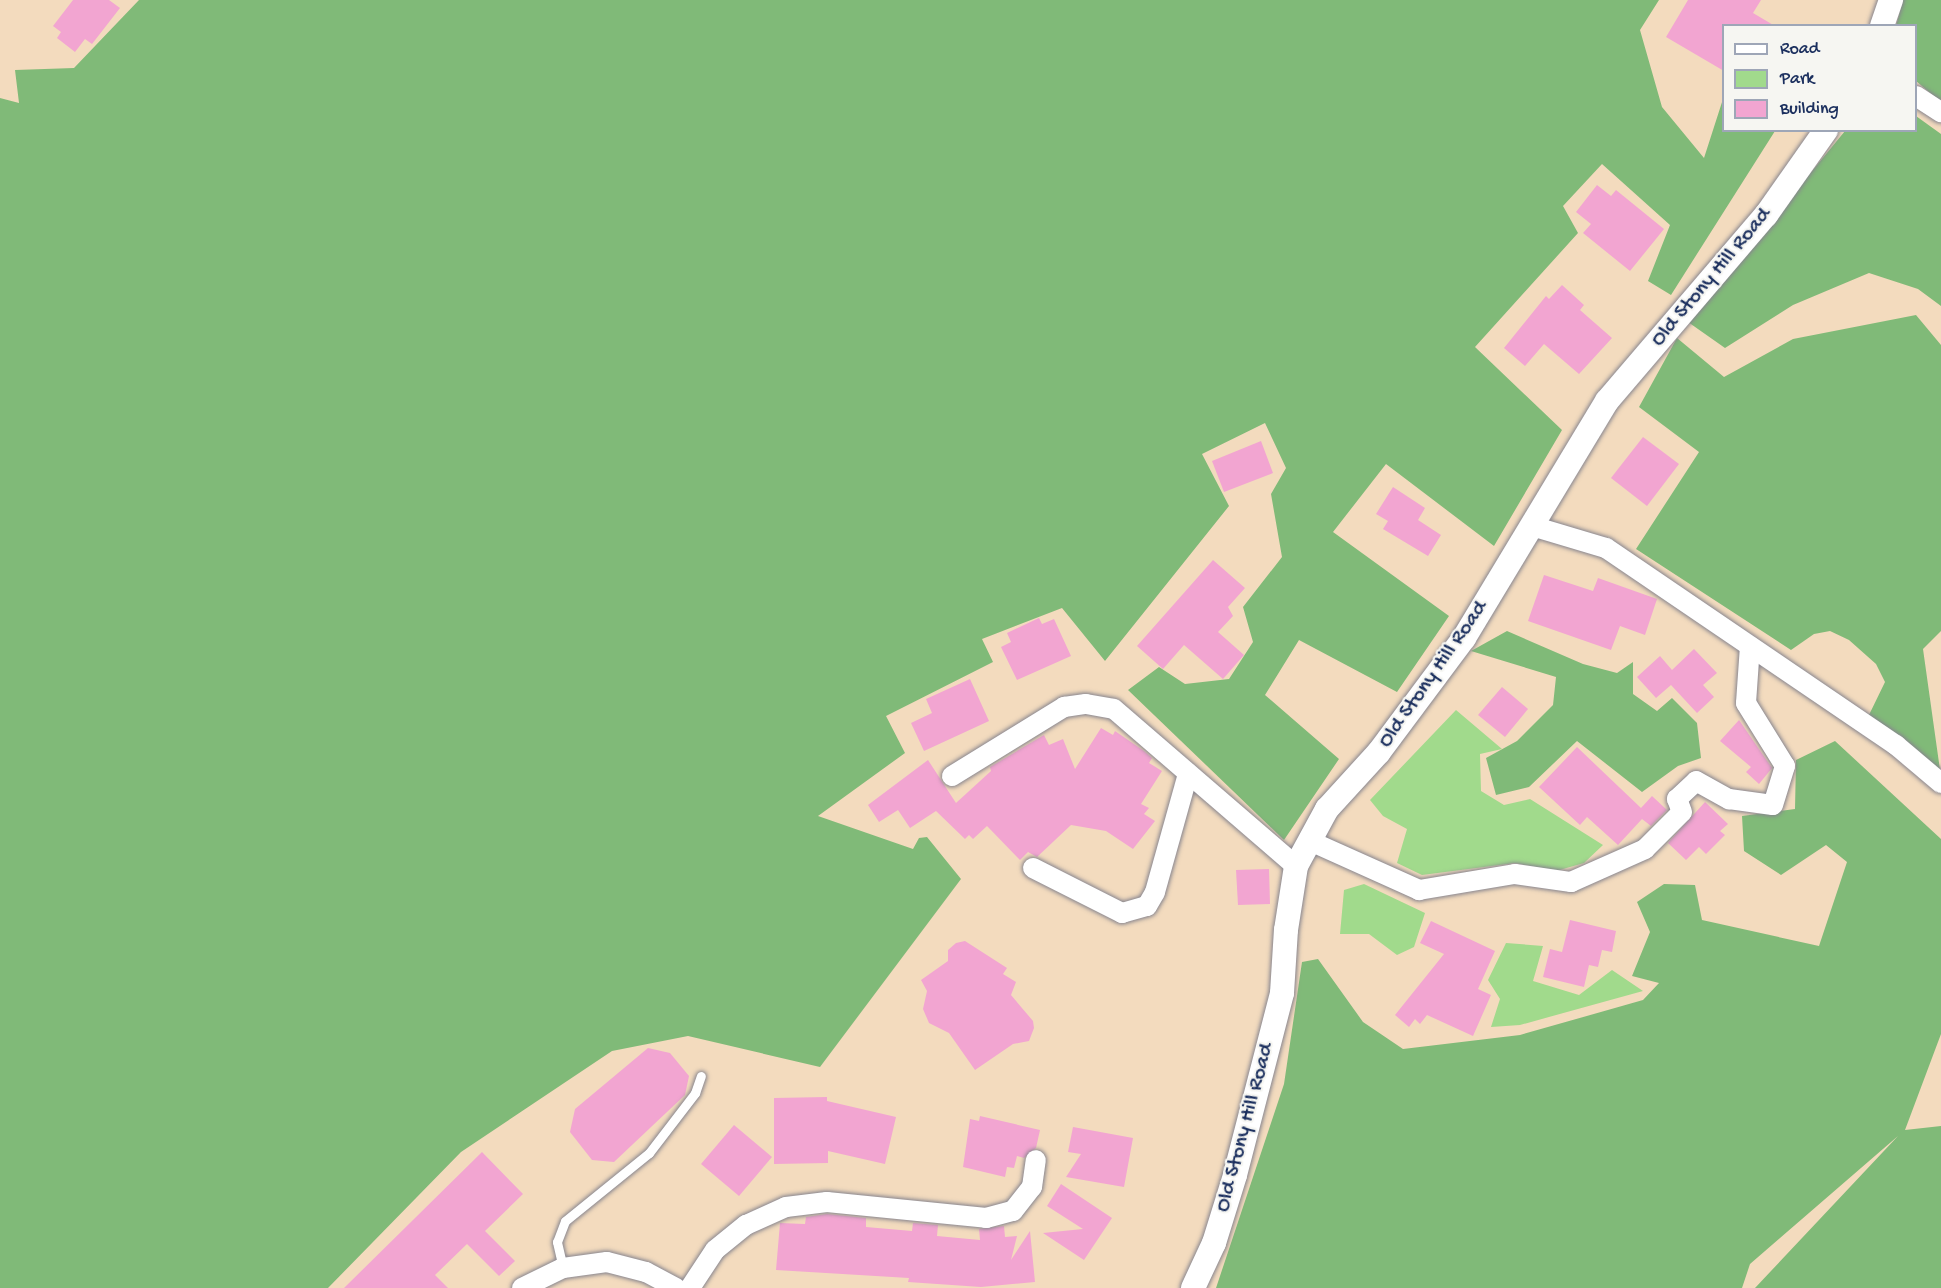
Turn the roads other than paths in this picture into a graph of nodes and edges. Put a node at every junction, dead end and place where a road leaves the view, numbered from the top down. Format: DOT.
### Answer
graph roads {
  1 [pos="1891,0"];
  2 [pos="1883,24"];
  3 [pos="1917,97"];
  4 [pos="1941,112"];
  5 [pos="1825,132"];
  6 [pos="1532,526"];
  7 [pos="1750,646"];
  8 [pos="1188,774"];
  9 [pos="952,776"];
  10 [pos="1941,783"];
  11 [pos="1310,841"];
  12 [pos="1296,866"];
  13 [pos="1033,868"];
  14 [pos="701,1076"];
  15 [pos="1036,1160"];
  16 [pos="563,1268"];
  17 [pos="522,1288"];
  18 [pos="676,1288"];
  19 [pos="690,1288"];
  20 [pos="1193,1288"];
  1 -- 2 [label="street"];
  3 -- 4 [label="street"];
  5 -- 6 [label="street, Old Stony Hill Road"];
  6 -- 7 [label="street"];
  6 -- 11 [label="street, Old Stony Hill Road"];
  7 -- 10 [label="street"];
  7 -- 11 [label="street"];
  8 -- 9 [label="street"];
  8 -- 12 [label="street"];
  8 -- 13 [label="street"];
  11 -- 12 [label="street, Old Stony Hill Road"];
  12 -- 20 [label="street, Old Stony Hill Road"];
  14 -- 16 [label="lane"];
  15 -- 19 [label="street"];
  16 -- 17 [label="street"];
  16 -- 18 [label="street"];
}
